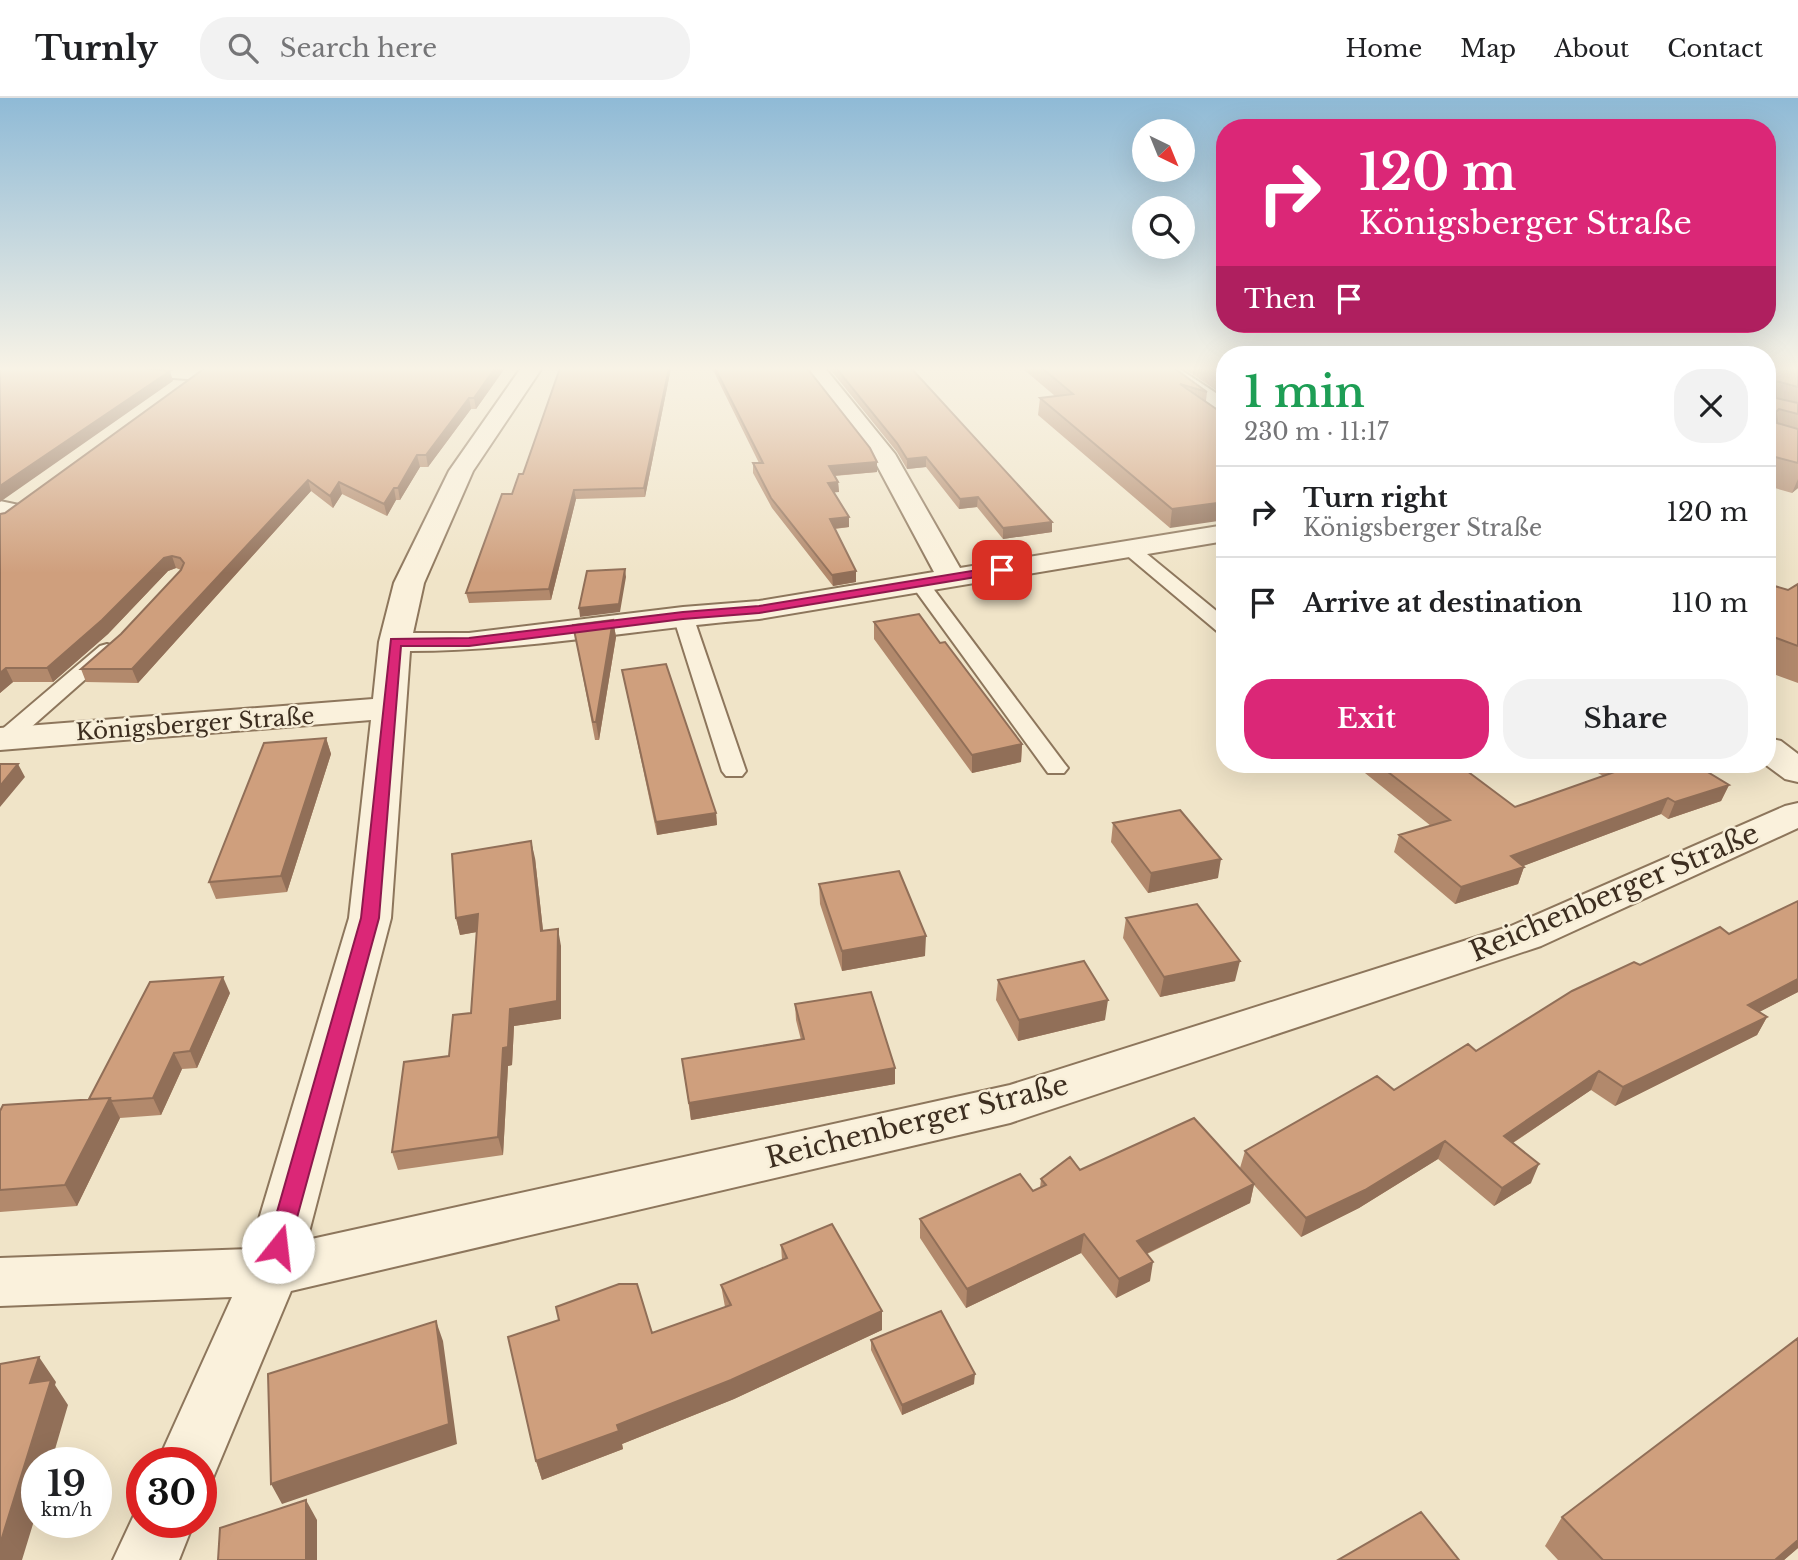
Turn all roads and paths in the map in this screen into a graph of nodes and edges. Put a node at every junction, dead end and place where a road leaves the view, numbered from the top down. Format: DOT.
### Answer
graph roads {
  1 [pos="485,436"];
  2 [pos="868,436"];
  3 [pos="33,495"];
  4 [pos="3,512"];
  5 [pos="1216,535"];
  6 [pos="1130,549"];
  7 [pos="951,578"];
  8 [pos="919,583"];
  9 [pos="683,616"];
  10 [pos="1216,621"];
  11 [pos="122,635"];
  12 [pos="395,642"];
  13 [pos="389,708"];
  14 [pos="2,739"];
  15 [pos="1776,755"];
  16 [pos="1056,768"];
  17 [pos="734,771"];
  18 [pos="1798,771"];
  19 [pos="1798,814"];
  20 [pos="271,1272"];
  21 [pos="0,1282"];
  22 [pos="195,1447"];
  23 [pos="155,1538"];
  24 [pos="146,1560"];
  1 -- 12 [label="street"];
  2 -- 7 [label="street"];
  3 -- 4 [label="street"];
  5 -- 6 [label="street"];
  6 -- 7 [label="street"];
  6 -- 10 [label="lane"];
  7 -- 8 [label="street"];
  8 -- 9 [label="street"];
  8 -- 16 [label="lane"];
  9 -- 12 [label="street"];
  9 -- 17 [label="lane"];
  11 -- 14 [label="lane"];
  12 -- 13 [label="street"];
  13 -- 14 [label="street, Königsberger Straße"];
  13 -- 20 [label="street"];
  15 -- 18 [label="street"];
  19 -- 20 [label="street, Reichenberger Straße"];
  20 -- 21 [label="street, Reichenberger Straße"];
  20 -- 22 [label="street"];
  23 -- 24 [label="street"];
}
